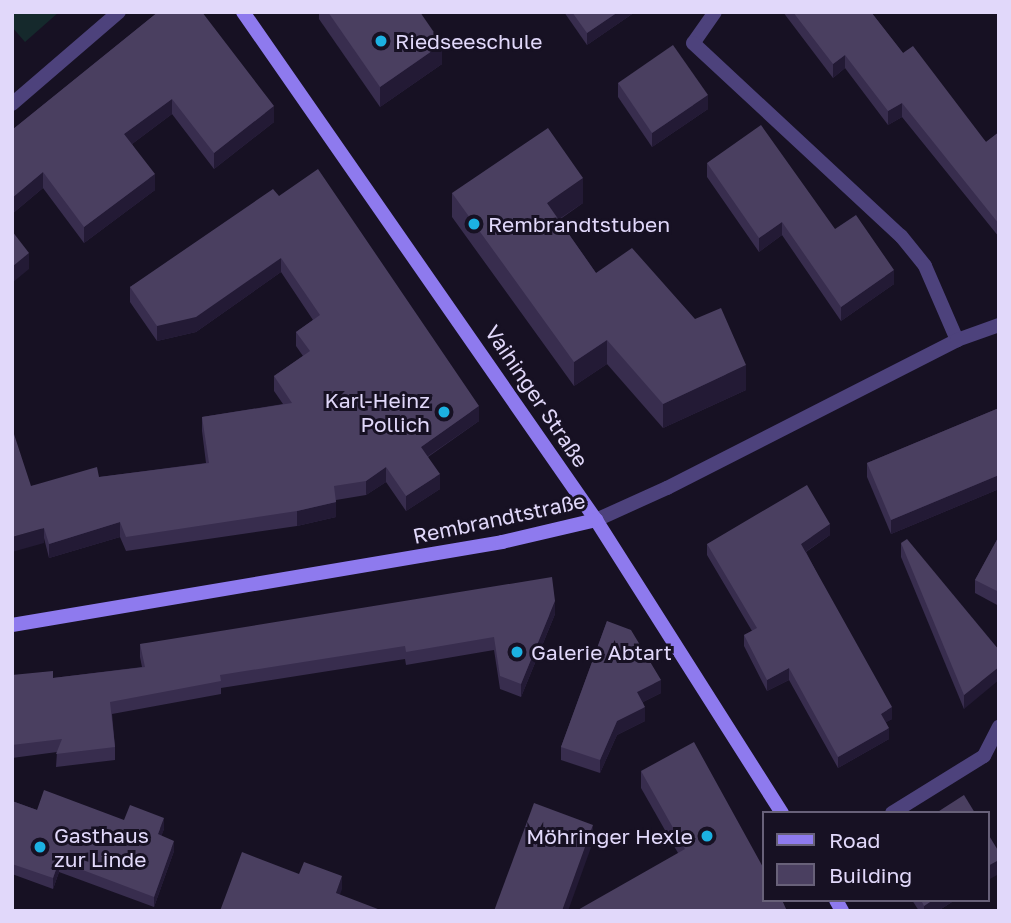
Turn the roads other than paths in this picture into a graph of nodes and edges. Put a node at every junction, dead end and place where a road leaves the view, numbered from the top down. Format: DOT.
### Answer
graph roads {
  1 [pos="119,12"];
  2 [pos="243,12"];
  3 [pos="715,12"];
  4 [pos="12,104"];
  5 [pos="999,325"];
  6 [pos="957,340"];
  7 [pos="596,520"];
  8 [pos="12,625"];
  9 [pos="999,727"];
  10 [pos="781,811"];
  11 [pos="895,811"];
  1 -- 4 [label="street"];
  2 -- 7 [label="main road, Vaihinger Straße"];
  3 -- 6 [label="street"];
  5 -- 6 [label="street, Rembrandtstraße"];
  6 -- 7 [label="street, Rembrandtstraße"];
  7 -- 8 [label="main road, Rembrandtstraße"];
  7 -- 10 [label="main road, Vaihinger Straße"];
  9 -- 11 [label="street"];
}
